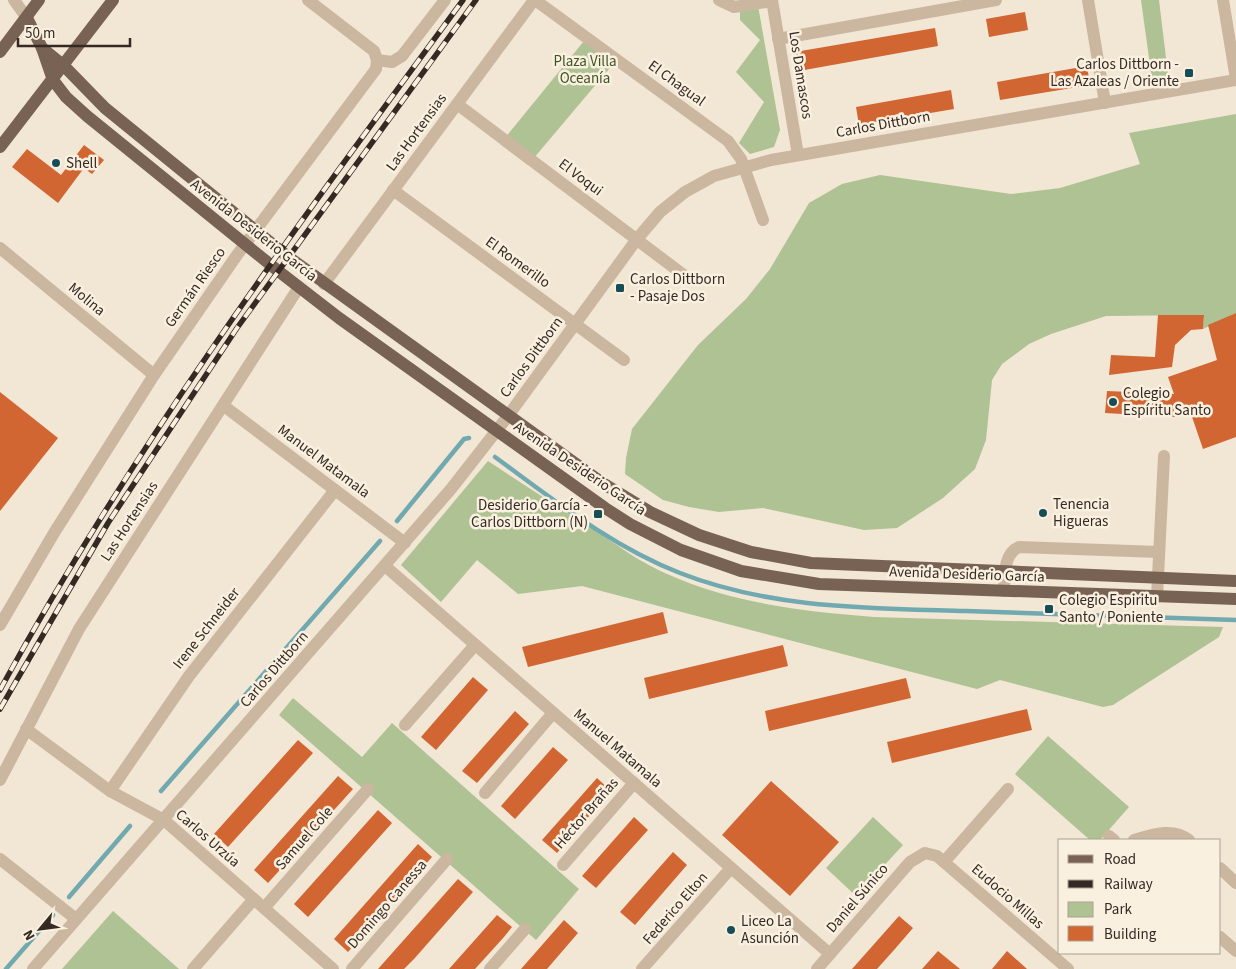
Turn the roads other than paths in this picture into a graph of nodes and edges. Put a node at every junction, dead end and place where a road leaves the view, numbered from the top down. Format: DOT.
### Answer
graph roads {
  1 [pos="14,0"];
  2 [pos="40,0"];
  3 [pos="114,0"];
  4 [pos="308,0"];
  5 [pos="445,0"];
  6 [pos="534,0"];
  7 [pos="719,0"];
  8 [pos="772,0"];
  9 [pos="996,0"];
  10 [pos="1088,0"];
  11 [pos="1223,0"];
  12 [pos="27,18"];
  13 [pos="778,39"];
  14 [pos="42,48"];
  15 [pos="0,52"];
  16 [pos="378,60"];
  17 [pos="64,66"];
  18 [pos="53,80"];
  19 [pos="1236,80"];
  20 [pos="1105,103"];
  21 [pos="457,104"];
  22 [pos="0,147"];
  23 [pos="157,152"];
  24 [pos="798,155"];
  25 [pos="146,165"];
  26 [pos="744,166"];
  27 [pos="393,190"];
  28 [pos="763,220"];
  29 [pos="255,231"];
  30 [pos="637,239"];
  31 [pos="245,244"];
  32 [pos="0,248"];
  33 [pos="685,276"];
  34 [pos="324,284"];
  35 [pos="299,287"];
  36 [pos="575,324"];
  37 [pos="624,360"];
  38 [pos="154,376"];
  39 [pos="224,406"];
  40 [pos="508,416"];
  41 [pos="496,431"];
  42 [pos="1164,456"];
  43 [pos="335,490"];
  44 [pos="666,521"];
  45 [pos="657,539"];
  46 [pos="405,543"];
  47 [pos="1159,552"];
  48 [pos="385,566"];
  49 [pos="948,570"];
  50 [pos="1005,572"];
  51 [pos="1158,578"];
  52 [pos="1236,580"];
  53 [pos="947,589"];
  54 [pos="1004,591"];
  55 [pos="1157,597"];
  56 [pos="1236,599"];
  57 [pos="0,625"];
  58 [pos="476,645"];
  59 [pos="553,713"];
  60 [pos="405,725"];
  61 [pos="26,729"];
  62 [pos="0,780"];
  63 [pos="634,783"];
  64 [pos="368,789"];
  65 [pos="1008,789"];
  66 [pos="110,791"];
  67 [pos="485,793"];
  68 [pos="164,820"];
  69 [pos="1138,839"];
  70 [pos="1188,839"];
  71 [pos="925,854"];
  72 [pos="0,859"];
  73 [pos="447,859"];
  74 [pos="944,862"];
  75 [pos="563,865"];
  76 [pos="731,868"];
  77 [pos="1221,869"];
  78 [pos="1236,883"];
  79 [pos="254,899"];
  80 [pos="264,908"];
  81 [pos="76,919"];
  82 [pos="525,929"];
  83 [pos="1221,937"];
  84 [pos="1236,951"];
  85 [pos="830,954"];
  86 [pos="328,967"];
  87 [pos="33,969"];
  88 [pos="193,969"];
  89 [pos="352,969"];
  90 [pos="490,969"];
  91 [pos="642,969"];
  92 [pos="817,969"];
  93 [pos="1068,969"];
  1 -- 12 [label="street"];
  2 -- 12 [label="main road"];
  3 -- 17 [label="main road"];
  4 -- 16 [label="street"];
  5 -- 16 [label="street"];
  6 -- 21 [label="street, Las Hortensias"];
  6 -- 26 [label="street, El Chagual"];
  7 -- 8 [label="street"];
  8 -- 13 [label="street, Los Damascos"];
  9 -- 13 [label="street"];
  10 -- 20 [label="street"];
  11 -- 19 [label="street"];
  12 -- 14 [label="main road, Avenida Desiderio García"];
  12 -- 15 [label="main road"];
  13 -- 24 [label="street, Los Damascos"];
  14 -- 17 [label="main road, Avenida Desiderio García"];
  14 -- 18 [label="main road, Avenida Desiderio García"];
  16 -- 29 [label="street, Germán Riesco"];
  17 -- 18 [label="main road"];
  17 -- 23 [label="main road, Avenida Desiderio García"];
  18 -- 22 [label="main road"];
  18 -- 25 [label="main road, Avenida Desiderio García"];
  19 -- 20 [label="street, Carlos Dittborn"];
  20 -- 24 [label="street, Carlos Dittborn"];
  21 -- 27 [label="street, Las Hortensias"];
  21 -- 30 [label="street, El Voqui"];
  23 -- 25 [label="main road"];
  23 -- 29 [label="main road, Avenida Desiderio García"];
  24 -- 26 [label="street, Carlos Dittborn"];
  25 -- 31 [label="main road, Avenida Desiderio García"];
  26 -- 28 [label="street, El Chagual"];
  26 -- 30 [label="street, Carlos Dittborn"];
  27 -- 34 [label="street, Las Hortensias"];
  27 -- 36 [label="street, El Romerillo"];
  29 -- 31 [label="street, Germán Riesco"];
  29 -- 34 [label="main road, Avenida Desiderio García"];
  30 -- 33 [label="street, El Voqui"];
  30 -- 36 [label="street, Carlos Dittborn"];
  31 -- 35 [label="main road, Avenida Desiderio García"];
  31 -- 38 [label="street, Germán Riesco"];
  32 -- 38 [label="street, Molina"];
  34 -- 40 [label="main road, Avenida Desiderio García"];
  35 -- 39 [label="street, Las Hortensias"];
  35 -- 41 [label="main road, Avenida Desiderio García"];
  36 -- 37 [label="street, El Romerillo"];
  36 -- 40 [label="street, Carlos Dittborn"];
  38 -- 57 [label="street, Germán Riesco"];
  39 -- 43 [label="street, Manuel Matamala"];
  39 -- 61 [label="street, Las Hortensias"];
  40 -- 41 [label="street, Carlos Dittborn"];
  40 -- 44 [label="main road, Avenida Desiderio García"];
  41 -- 45 [label="main road, Avenida Desiderio García"];
  41 -- 46 [label="street, Carlos Dittborn"];
  42 -- 47 [label="street"];
  43 -- 46 [label="street, Manuel Matamala"];
  43 -- 66 [label="street, Irene Schneider"];
  44 -- 45 [label="main road"];
  44 -- 49 [label="main road, Avenida Desiderio García"];
  45 -- 53 [label="main road, Avenida Desiderio García"];
  46 -- 48 [label="street, Carlos Dittborn"];
  47 -- 50 [label="street"];
  47 -- 51 [label="street"];
  48 -- 58 [label="street, Manuel Matamala"];
  48 -- 68 [label="street, Carlos Dittborn"];
  49 -- 50 [label="main road, Avenida Desiderio García"];
  49 -- 53 [label="main road"];
  50 -- 51 [label="main road, Avenida Desiderio García"];
  50 -- 54 [label="street"];
  51 -- 52 [label="main road, Avenida Desiderio García"];
  51 -- 55 [label="street"];
  53 -- 54 [label="main road, Avenida Desiderio García"];
  54 -- 55 [label="main road, Avenida Desiderio García"];
  55 -- 56 [label="main road, Avenida Desiderio García"];
  58 -- 59 [label="street, Manuel Matamala"];
  58 -- 60 [label="street"];
  59 -- 63 [label="street, Manuel Matamala"];
  59 -- 67 [label="street"];
  61 -- 62 [label="street, Las Hortensias"];
  61 -- 66 [label="street, Carlos Urzúa"];
  63 -- 75 [label="street, Héctor Brañas"];
  63 -- 76 [label="street, Manuel Matamala"];
  64 -- 80 [label="street, Samuel Cole"];
  65 -- 74 [label="street"];
  66 -- 68 [label="street, Carlos Urzúa"];
  68 -- 79 [label="street, Carlos Urzúa"];
  68 -- 81 [label="street, Carlos Dittborn"];
  69 -- 70 [label="street"];
  71 -- 74 [label="street, Eudocio Millas"];
  71 -- 85 [label="street, Daniel Súnico"];
  72 -- 81 [label="street"];
  73 -- 89 [label="street, Domingo Canessa"];
  74 -- 93 [label="street, Eudocio Millas"];
  76 -- 85 [label="street, Manuel Matamala"];
  76 -- 91 [label="street, Federico Elton"];
  77 -- 78 [label="street"];
  79 -- 80 [label="street, Carlos Urzúa"];
  79 -- 88 [label="street"];
  80 -- 86 [label="street, Carlos Urzúa"];
  81 -- 87 [label="street, Carlos Dittborn"];
  82 -- 90 [label="street"];
  83 -- 84 [label="street"];
  85 -- 92 [label="street, Daniel Súnico"];
}
